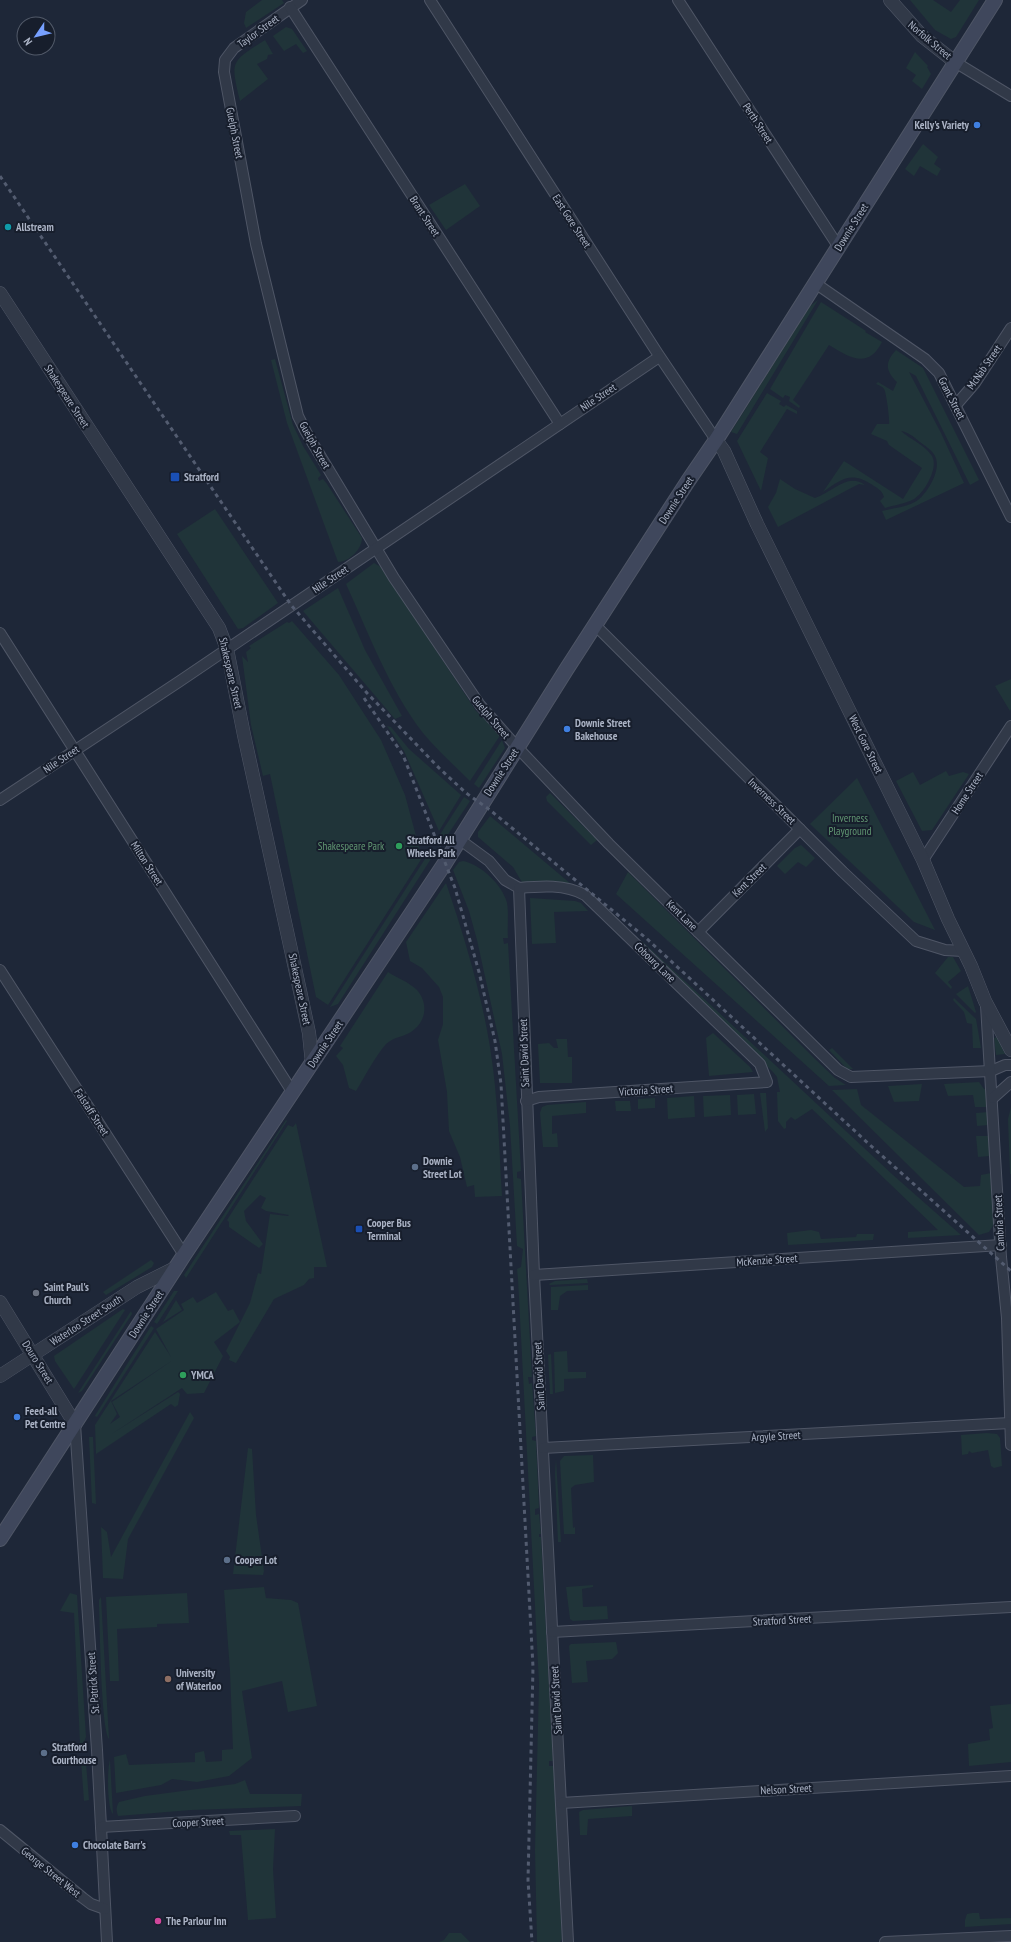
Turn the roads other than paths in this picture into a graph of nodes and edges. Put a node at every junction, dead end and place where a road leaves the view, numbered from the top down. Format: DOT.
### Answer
graph roads {
  1 [pos="302,0"];
  2 [pos="430,0"];
  3 [pos="678,0"];
  4 [pos="890,0"];
  5 [pos="995,0"];
  6 [pos="290,7"];
  7 [pos="234,48"];
  8 [pos="955,62"];
  9 [pos="1011,96"];
  10 [pos="838,246"];
  11 [pos="816,283"];
  12 [pos="0,293"];
  13 [pos="1011,328"];
  14 [pos="659,357"];
  15 [pos="956,405"];
  16 [pos="560,424"];
  17 [pos="716,440"];
  18 [pos="1011,517"];
  19 [pos="376,547"];
  20 [pos="596,625"];
  21 [pos="0,633"];
  22 [pos="227,649"];
  23 [pos="1011,726"];
  24 [pos="517,747"];
  25 [pos="75,750"];
  26 [pos="0,800"];
  27 [pos="800,829"];
  28 [pos="459,840"];
  29 [pos="923,860"];
  30 [pos="519,888"];
  31 [pos="698,932"];
  32 [pos="963,950"];
  33 [pos="0,970"];
  34 [pos="985,1002"];
  35 [pos="1011,1050"];
  36 [pos="312,1063"];
  37 [pos="1011,1065"];
  38 [pos="991,1071"];
  39 [pos="767,1082"];
  40 [pos="1011,1082"];
  41 [pos="293,1093"];
  42 [pos="993,1098"];
  43 [pos="526,1101"];
  44 [pos="1001,1246"];
  45 [pos="184,1255"];
  46 [pos="175,1268"];
  47 [pos="534,1274"];
  48 [pos="0,1302"];
  49 [pos="1009,1322"];
  50 [pos="34,1354"];
  51 [pos="0,1376"];
  52 [pos="1010,1423"];
  53 [pos="75,1424"];
  54 [pos="1011,1445"];
  55 [pos="543,1448"];
  56 [pos="0,1540"];
  57 [pos="1011,1607"];
  58 [pos="552,1632"];
  59 [pos="1011,1776"];
  60 [pos="561,1803"];
  61 [pos="295,1816"];
  62 [pos="101,1827"];
  63 [pos="0,1830"];
  64 [pos="105,1909"];
  65 [pos="1011,1936"];
  66 [pos="107,1942"];
  67 [pos="568,1942"];
  68 [pos="885,1942"];
  1 -- 6 [label="street, Taylor Street"];
  2 -- 14 [label="street, East Gore Street"];
  3 -- 10 [label="street, Perth Street"];
  4 -- 8 [label="street, Norfolk Street"];
  5 -- 8 [label="main road, Downie Street"];
  6 -- 7 [label="street, Taylor Street"];
  6 -- 16 [label="street, Brant Street"];
  7 -- 19 [label="street, Guelph Street"];
  8 -- 9 [label="street"];
  8 -- 10 [label="main road, Downie Street"];
  10 -- 11 [label="main road, Downie Street"];
  11 -- 15 [label="street, Grant Street"];
  11 -- 17 [label="main road, Downie Street"];
  12 -- 22 [label="street, Shakespeare Street"];
  13 -- 15 [label="street, McNab Street"];
  14 -- 16 [label="street, Nile Street"];
  14 -- 17 [label="street, East Gore Street"];
  15 -- 18 [label="street, Grant Street"];
  16 -- 19 [label="street, Nile Street"];
  17 -- 20 [label="main road, Downie Street"];
  17 -- 29 [label="street, West Gore Street"];
  19 -- 22 [label="street, Nile Street"];
  19 -- 24 [label="street, Guelph Street"];
  20 -- 24 [label="main road, Downie Street"];
  20 -- 27 [label="street, Inverness Street"];
  21 -- 25 [label="street, Milton Street"];
  22 -- 25 [label="street, Nile Street"];
  22 -- 36 [label="street, Shakespeare Street"];
  23 -- 29 [label="street, Home Street"];
  24 -- 28 [label="main road, Downie Street"];
  24 -- 31 [label="street, Kent Lane"];
  25 -- 26 [label="street, Nile Street"];
  25 -- 41 [label="street, Milton Street"];
  27 -- 31 [label="street, Kent Street"];
  27 -- 32 [label="street, Inverness Street"];
  28 -- 30 [label="street"];
  28 -- 36 [label="main road, Downie Street"];
  29 -- 32 [label="street, West Gore Street"];
  30 -- 39 [label="street, Cobourg Lane"];
  30 -- 43 [label="street, Saint David Street"];
  31 -- 38 [label="street, Kent Lane"];
  32 -- 34 [label="street, West Gore Street"];
  33 -- 45 [label="street, Falstaff Street"];
  34 -- 35 [label="street, West Gore Street"];
  34 -- 38 [label="street, Cambria Street"];
  36 -- 41 [label="main road, Downie Street"];
  37 -- 38 [label="street"];
  38 -- 42 [label="street, Cambria Street"];
  39 -- 43 [label="street, Victoria Street"];
  40 -- 42 [label="street"];
  41 -- 45 [label="main road, Downie Street"];
  42 -- 44 [label="street, Cambria Street"];
  43 -- 47 [label="street, Saint David Street"];
  44 -- 47 [label="street, McKenzie Street"];
  44 -- 49 [label="street, Cambria Street"];
  45 -- 46 [label="main road, Downie Street"];
  46 -- 50 [label="street, Waterloo Street South"];
  46 -- 53 [label="main road, Downie Street"];
  47 -- 55 [label="street, Saint David Street"];
  48 -- 50 [label="street, Douro Street"];
  49 -- 52 [label="street, Cambria Street"];
  50 -- 51 [label="street, Waterloo Street South"];
  50 -- 53 [label="street, Douro Street"];
  52 -- 54 [label="street, Cambria Street"];
  52 -- 55 [label="street, Argyle Street"];
  53 -- 56 [label="main road, Downie Street"];
  53 -- 62 [label="street, St. Patrick Street"];
  55 -- 58 [label="street, Saint David Street"];
  57 -- 58 [label="street, Stratford Street"];
  58 -- 60 [label="street, Saint David Street"];
  59 -- 60 [label="street, Nelson Street"];
  60 -- 67 [label="street, Saint David Street"];
  61 -- 62 [label="street, Cooper Street"];
  62 -- 64 [label="street, St. Patrick Street"];
  63 -- 64 [label="street, George Street West"];
  64 -- 66 [label="street, St. Patrick Street"];
  65 -- 68 [label="street"];
}
